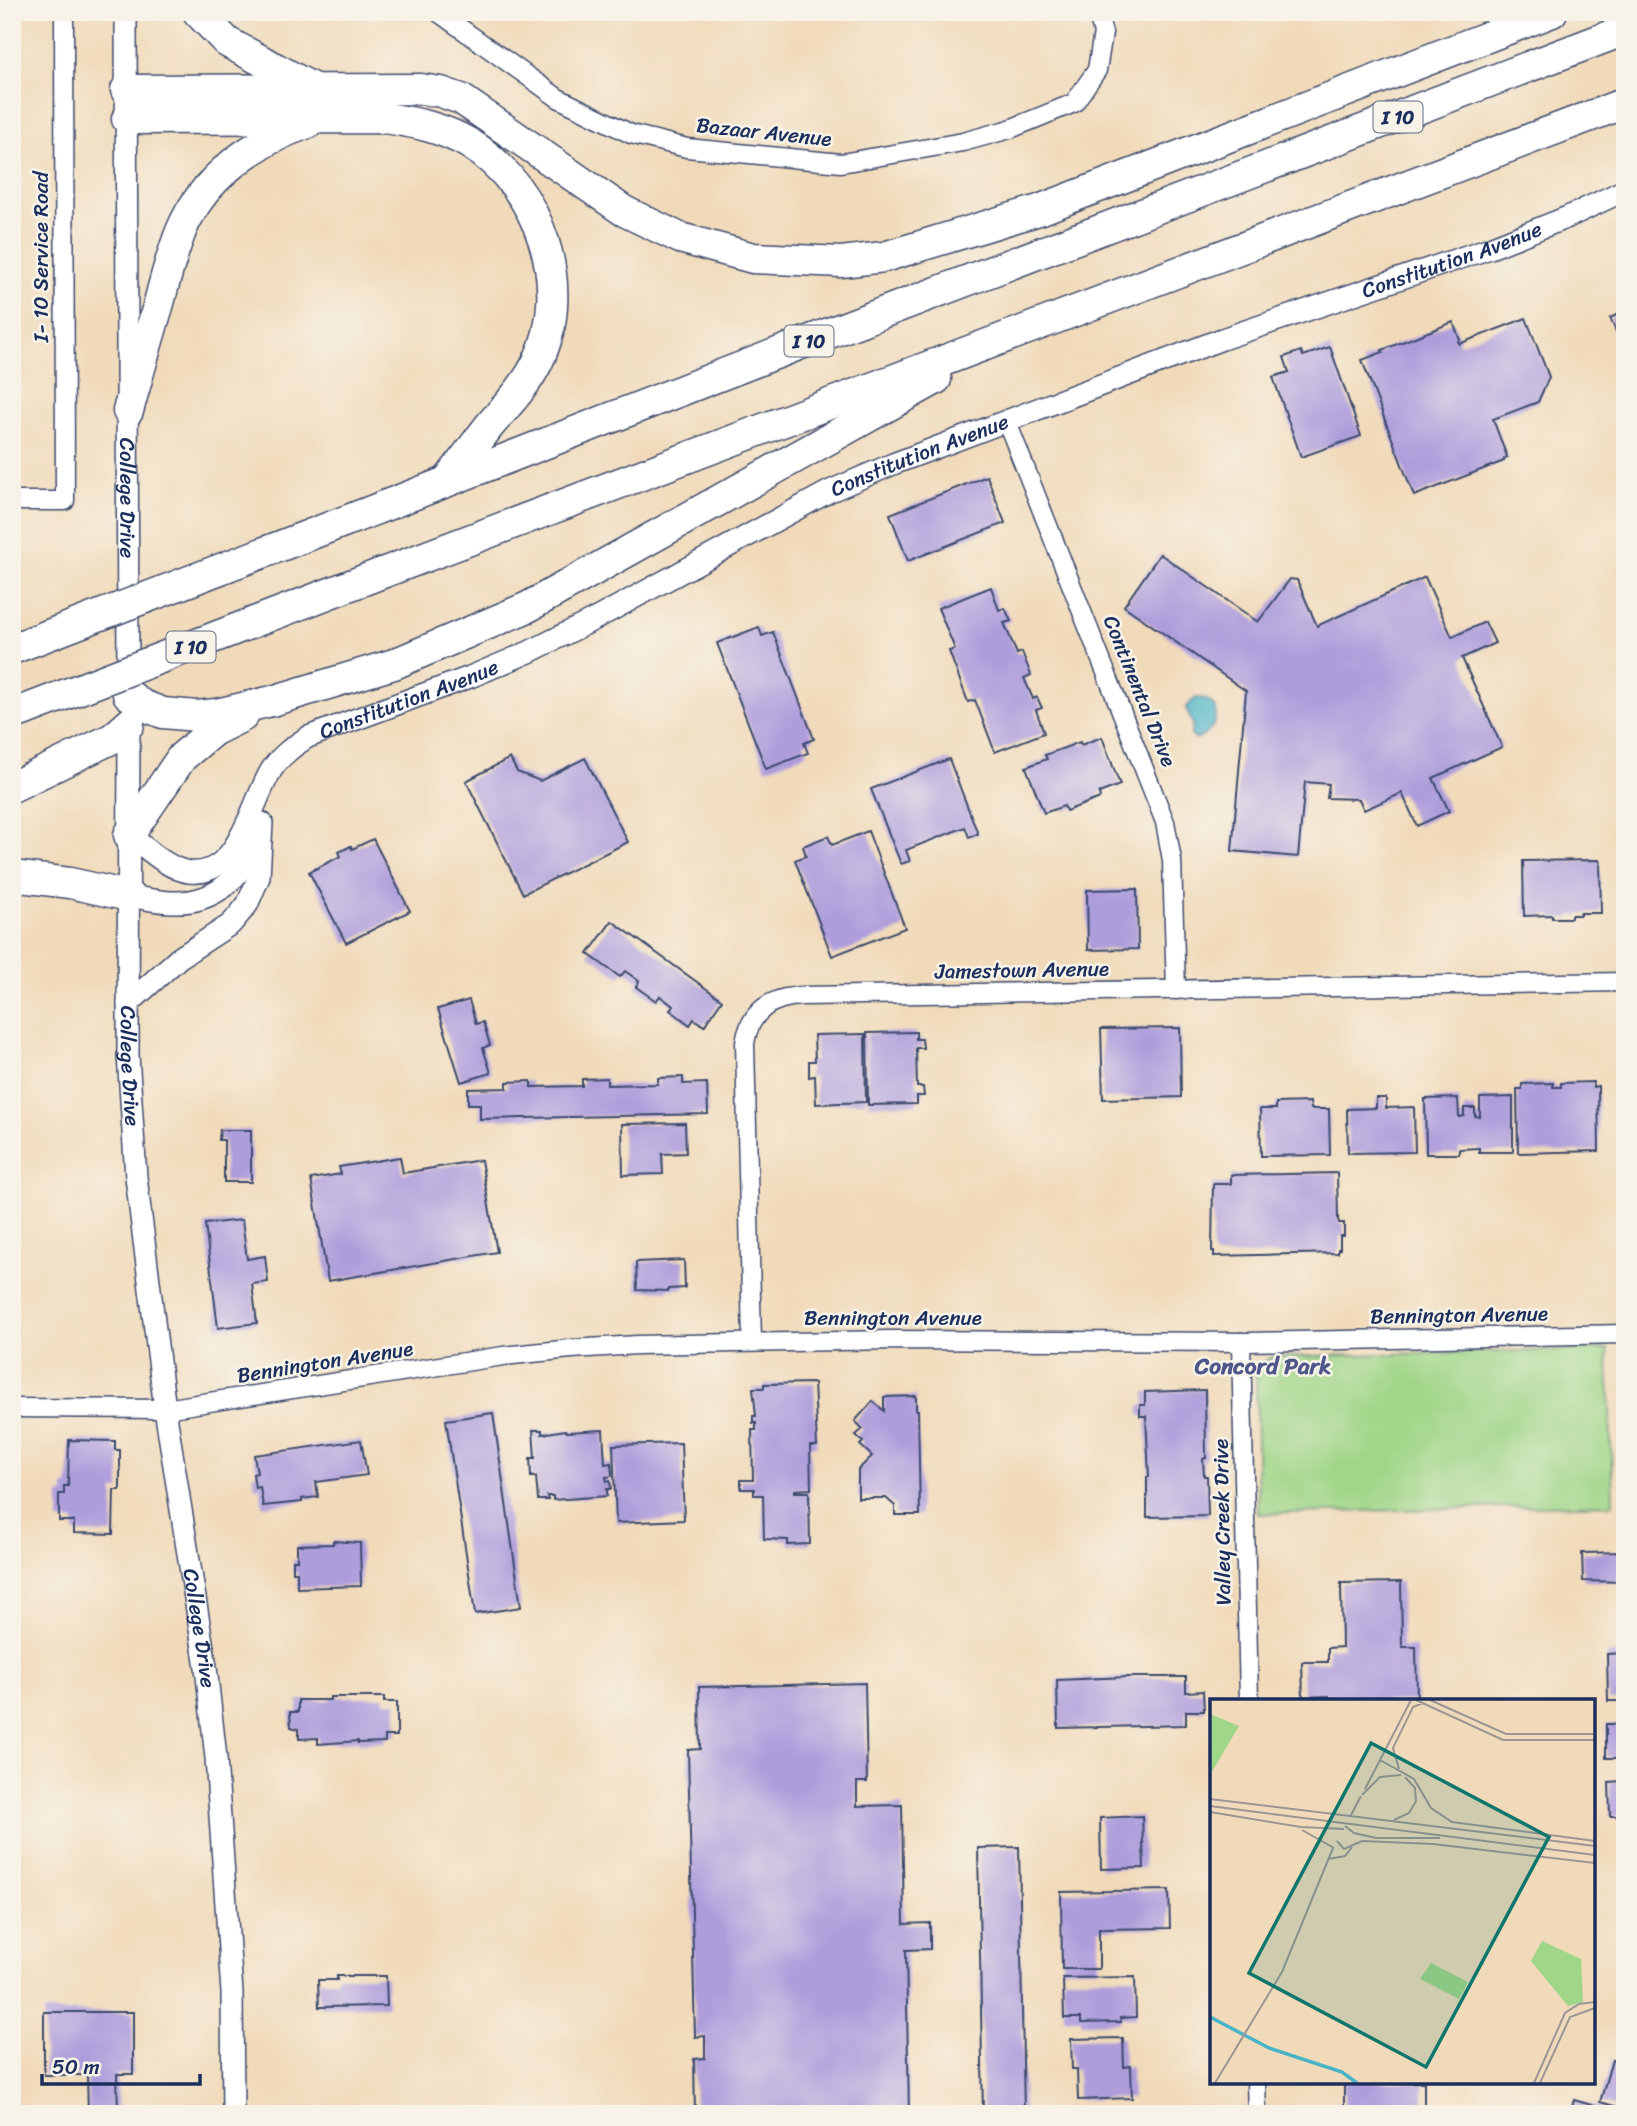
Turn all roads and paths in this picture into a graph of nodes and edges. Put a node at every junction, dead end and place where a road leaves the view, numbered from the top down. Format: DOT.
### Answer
graph roads {
  1 [pos="64,12"];
  2 [pos="126,12"];
  3 [pos="198,12"];
  4 [pos="438,12"];
  5 [pos="1097,12"];
  6 [pos="1552,12"];
  7 [pos="1625,30"];
  8 [pos="316,90"];
  9 [pos="1625,103"];
  10 [pos="127,104"];
  11 [pos="332,117"];
  12 [pos="1625,190"];
  13 [pos="1018,332"];
  14 [pos="128,411"];
  15 [pos="1007,422"];
  16 [pos="447,481"];
  17 [pos="12,502"];
  18 [pos="12,649"];
  19 [pos="128,694"];
  20 [pos="272,701"];
  21 [pos="12,715"];
  22 [pos="129,724"];
  23 [pos="12,787"];
  24 [pos="260,795"];
  25 [pos="262,823"];
  26 [pos="129,835"];
  27 [pos="12,876"];
  28 [pos="129,896"];
  29 [pos="1625,982"];
  30 [pos="1176,990"];
  31 [pos="128,1004"];
  32 [pos="1625,1334"];
  33 [pos="752,1342"];
  34 [pos="1241,1342"];
  35 [pos="12,1408"];
  36 [pos="165,1409"];
  37 [pos="1249,1699"];
  38 [pos="1256,2084"];
  39 [pos="233,2114"];
  40 [pos="1257,2114"];
  1 -- 17 [label="street, I- 10 Service Road"];
  2 -- 10 [label="street, College Drive"];
  3 -- 8 [label="highway"];
  4 -- 5 [label="street, Bazaar Avenue"];
  6 -- 8 [label="highway"];
  7 -- 16 [label="highway, I 10"];
  8 -- 10 [label="highway"];
  9 -- 13 [label="highway, I 10"];
  10 -- 11 [label="highway"];
  10 -- 14 [label="street, College Drive"];
  11 -- 14 [label="highway"];
  11 -- 16 [label="highway"];
  12 -- 15 [label="street, Constitution Avenue"];
  13 -- 20 [label="highway"];
  13 -- 21 [label="highway, I 10, bridge"];
  14 -- 19 [label="street, College Drive"];
  15 -- 24 [label="street, Constitution Avenue"];
  15 -- 30 [label="street, Continental Drive"];
  16 -- 18 [label="highway, I 10, bridge"];
  19 -- 20 [label="highway"];
  19 -- 22 [label="street, College Drive"];
  20 -- 26 [label="highway"];
  22 -- 23 [label="highway"];
  22 -- 26 [label="street, College Drive"];
  24 -- 25 [label="street"];
  24 -- 26 [label="street, Constitution Avenue"];
  25 -- 28 [label="street"];
  25 -- 31 [label="street"];
  26 -- 28 [label="street, College Drive"];
  27 -- 28 [label="highway"];
  28 -- 31 [label="street, College Drive"];
  29 -- 30 [label="street, Jamestown Avenue"];
  30 -- 33 [label="street, Jamestown Avenue"];
  31 -- 36 [label="street, College Drive"];
  32 -- 34 [label="street, Bennington Avenue"];
  33 -- 34 [label="street, Bennington Avenue"];
  33 -- 36 [label="street, Bennington Avenue"];
  34 -- 37 [label="street, Valley Creek Drive"];
  35 -- 36 [label="street, Bennington Avenue"];
  36 -- 39 [label="street, College Drive"];
  38 -- 40 [label="street"];
}
